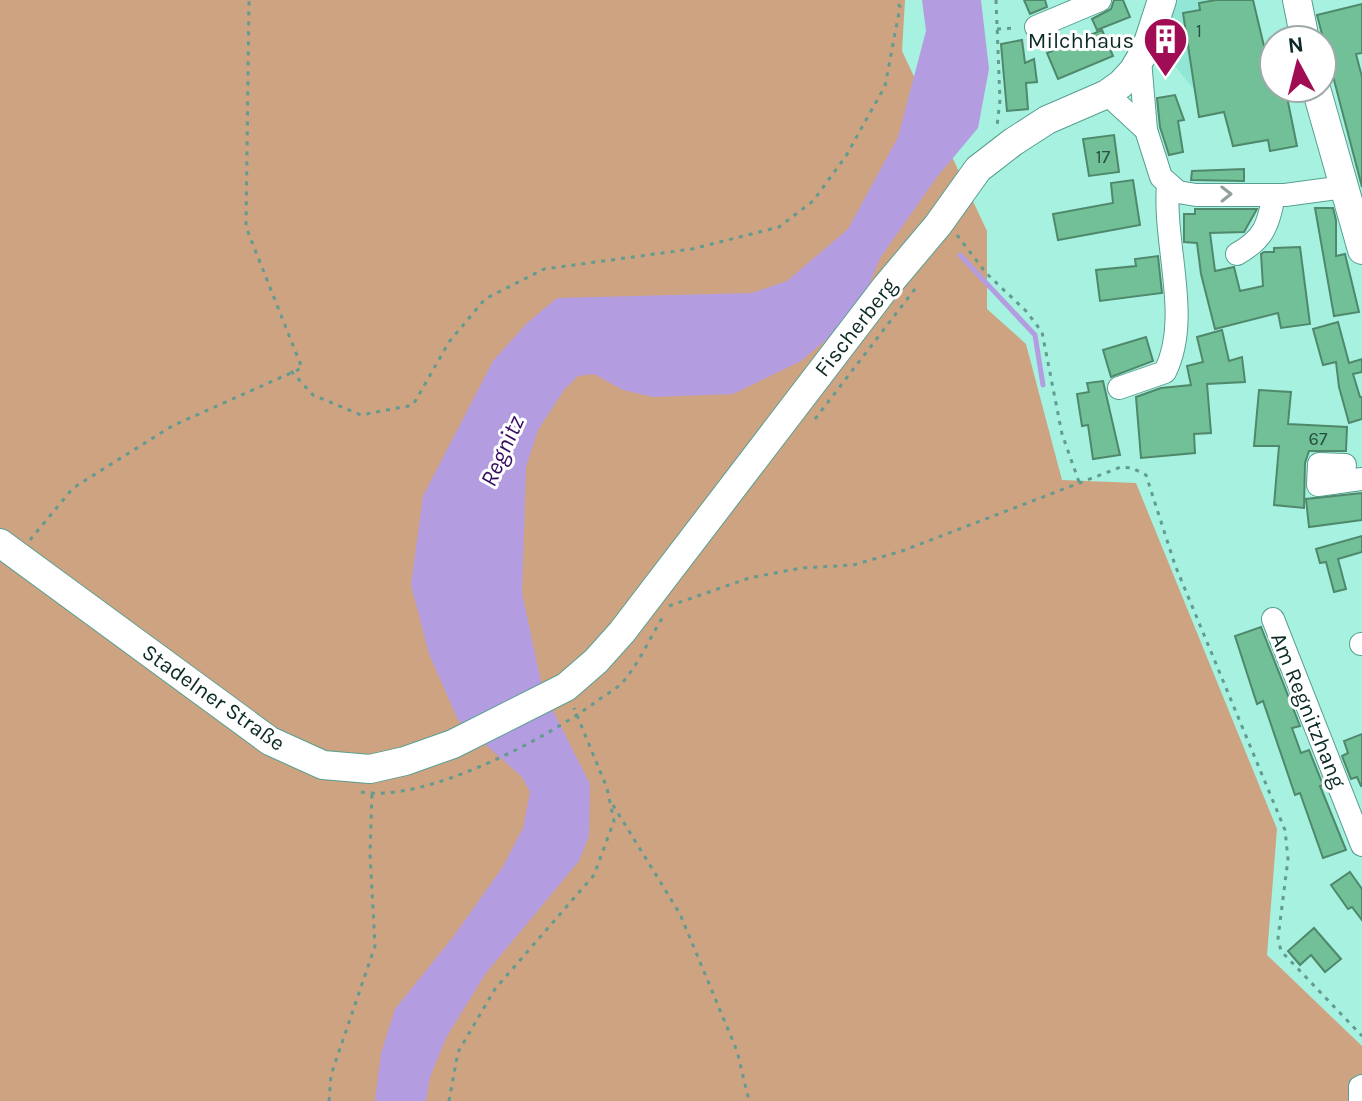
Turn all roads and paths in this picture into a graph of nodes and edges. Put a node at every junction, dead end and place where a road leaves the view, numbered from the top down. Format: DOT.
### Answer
graph roads {
  1 [pos="249,0"];
  2 [pos="896,0"];
  3 [pos="996,0"];
  4 [pos="1100,0"];
  5 [pos="1162,0"];
  6 [pos="1026,27"];
  7 [pos="997,29"];
  8 [pos="1140,60"];
  9 [pos="1107,94"];
  10 [pos="1321,104"];
  11 [pos="1146,130"];
  12 [pos="990,136"];
  13 [pos="1168,185"];
  14 [pos="1344,187"];
  15 [pos="1274,195"];
  16 [pos="1357,212"];
  17 [pos="957,235"];
  18 [pos="1362,250"];
  19 [pos="1237,254"];
  20 [pos="291,371"];
  21 [pos="1119,388"];
  22 [pos="1079,482"];
  23 [pos="8,549"];
  24 [pos="1273,619"];
  25 [pos="566,687"];
  26 [pos="577,716"];
  27 [pos="453,744"];
  28 [pos="476,768"];
  29 [pos="370,769"];
  30 [pos="611,802"];
  31 [pos="1362,845"];
  32 [pos="1362,1036"];
  33 [pos="1362,1086"];
  34 [pos="329,1101"];
  35 [pos="449,1101"];
  36 [pos="749,1101"];
  37 [pos="1360,1101"];
  1 -- 20 [label="path"];
  2 -- 20 [label="path"];
  3 -- 7 [label="path"];
  4 -- 6 [label="street"];
  5 -- 8 [label="main road, Fischerberg"];
  6 -- 7 [label="path"];
  7 -- 12 [label="path"];
  8 -- 9 [label="main road, Fischerberg"];
  8 -- 11 [label="street"];
  9 -- 11 [label="street"];
  9 -- 25 [label="main road, Fischerberg"];
  10 -- 14 [label="main road"];
  11 -- 13 [label="street"];
  13 -- 15 [label="street, one-way"];
  13 -- 21 [label="street"];
  14 -- 15 [label="street"];
  14 -- 16 [label="main road"];
  15 -- 19 [label="street"];
  16 -- 18 [label="main road"];
  17 -- 22 [label="path"];
  20 -- 23 [label="path"];
  22 -- 26 [label="path"];
  22 -- 32 [label="path"];
  23 -- 29 [label="main road, Stadelner Straße"];
  24 -- 31 [label="street, Am Regnitzhang"];
  25 -- 26 [label="path"];
  25 -- 27 [label="main road, Fischerberg"];
  26 -- 28 [label="path"];
  26 -- 30 [label="path"];
  27 -- 29 [label="main road, Stadelner Straße"];
  29 -- 34 [label="path"];
  30 -- 35 [label="path"];
  30 -- 36 [label="path"];
  33 -- 37 [label="street"];
}
